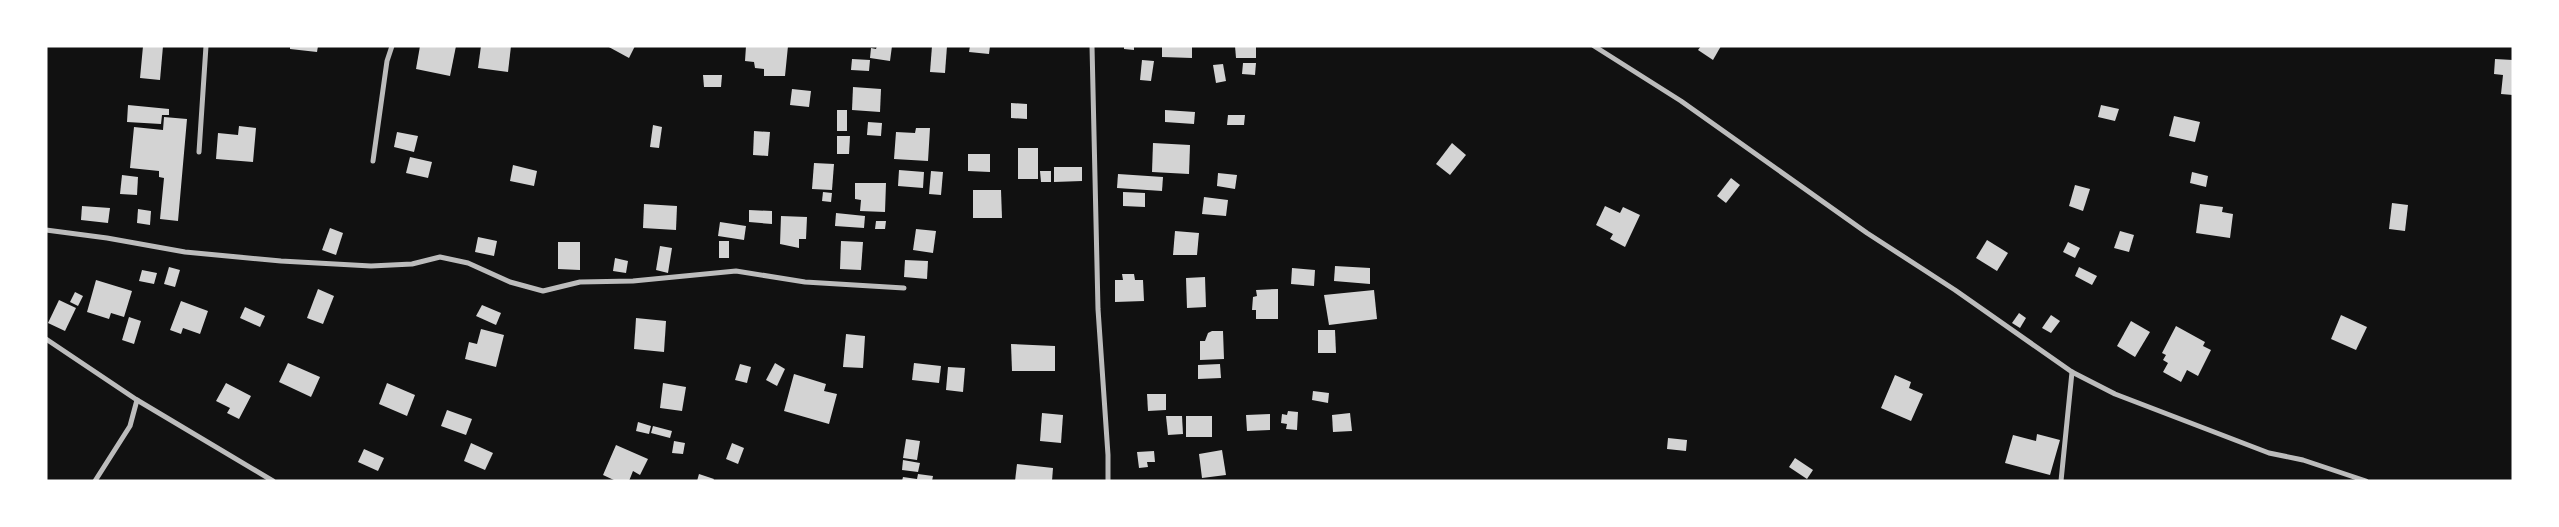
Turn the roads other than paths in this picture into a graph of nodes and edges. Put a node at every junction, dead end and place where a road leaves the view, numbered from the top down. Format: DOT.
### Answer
graph roads {
  1 [pos="206,46"];
  2 [pos="392,46"];
  3 [pos="1092,46"];
  4 [pos="1594,46"];
  5 [pos="199,152"];
  6 [pos="373,161"];
  7 [pos="46,230"];
  8 [pos="904,288"];
  9 [pos="46,339"];
  10 [pos="2072,372"];
  11 [pos="136,400"];
  12 [pos="95,481"];
  13 [pos="273,481"];
  14 [pos="1108,481"];
  15 [pos="2061,481"];
  16 [pos="2366,481"];
  1 -- 5 [label="street"];
  2 -- 6 [label="street"];
  3 -- 14 [label="street"];
  4 -- 10 [label="street"];
  7 -- 8 [label="street"];
  9 -- 11 [label="street"];
  10 -- 15 [label="street"];
  10 -- 16 [label="street"];
  11 -- 12 [label="street"];
  11 -- 13 [label="street"];
}
